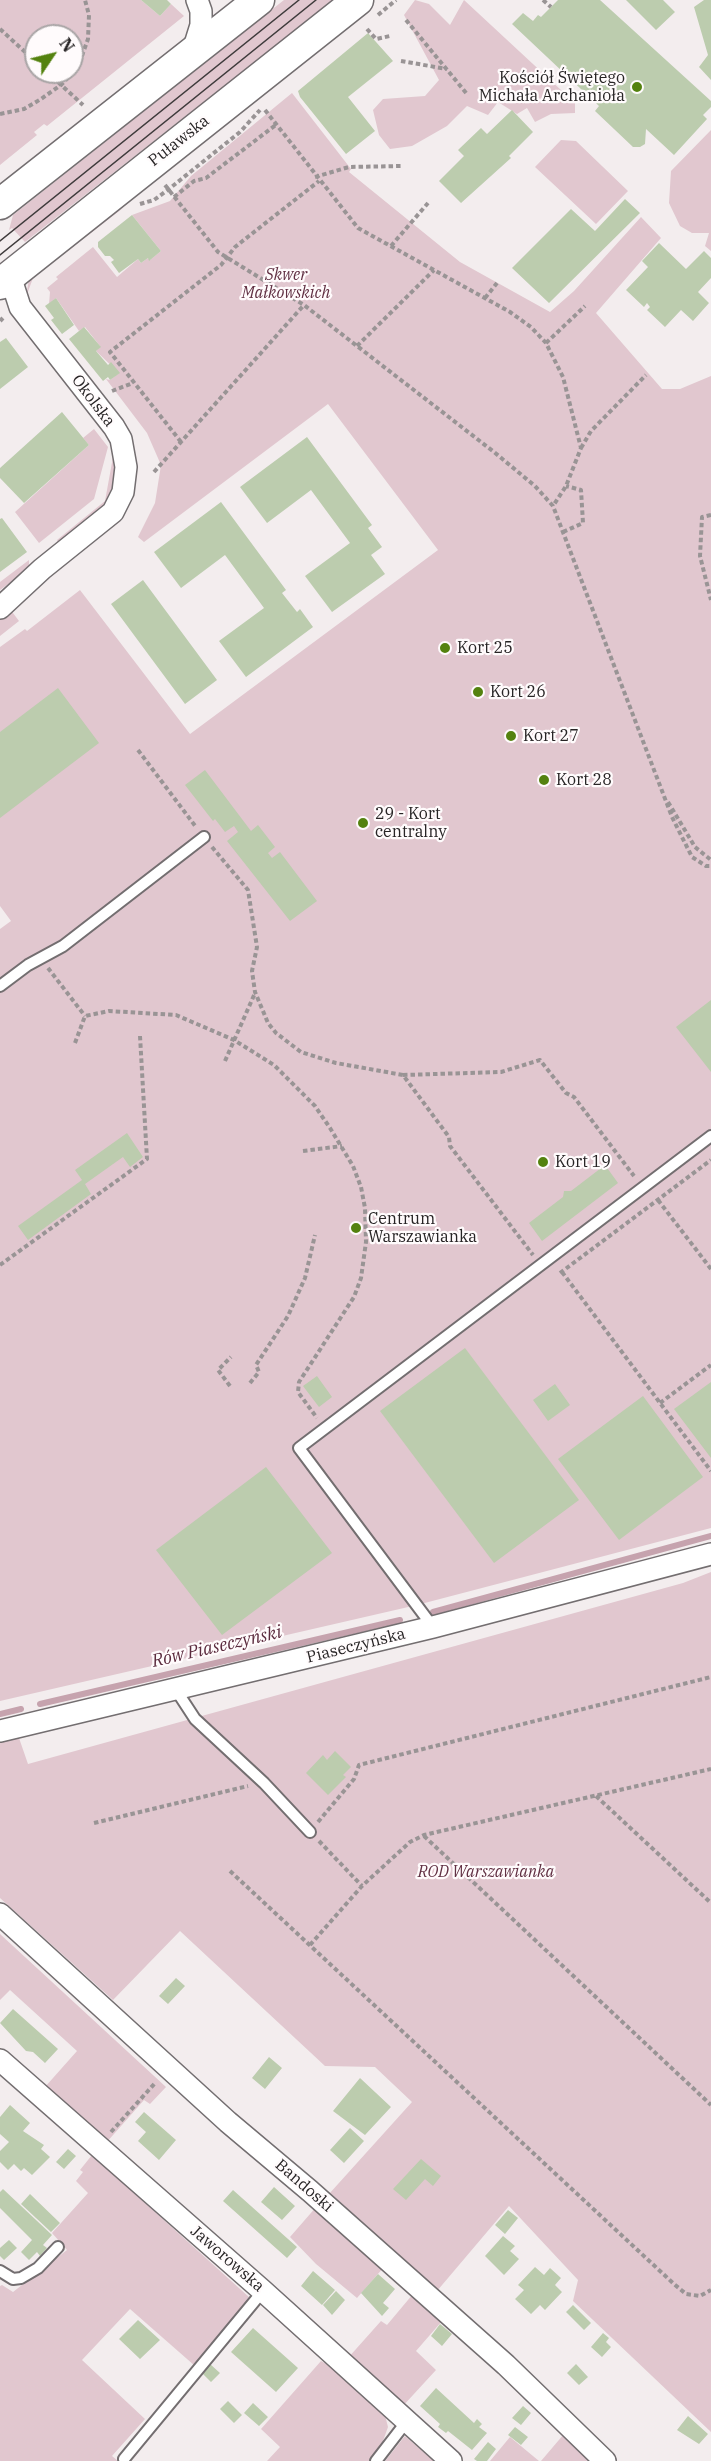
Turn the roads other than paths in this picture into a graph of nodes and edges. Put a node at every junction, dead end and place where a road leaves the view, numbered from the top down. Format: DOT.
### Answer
graph roads {
  1 [pos="196,0"];
  2 [pos="259,0"];
  3 [pos="358,0"];
  4 [pos="192,55"];
  5 [pos="0,204"];
  6 [pos="3,274"];
  7 [pos="0,608"];
  8 [pos="204,837"];
  9 [pos="0,986"];
  10 [pos="711,1136"];
  11 [pos="711,1554"];
  12 [pos="433,1627"];
  13 [pos="180,1688"];
  14 [pos="0,1731"];
  15 [pos="310,1832"];
  16 [pos="0,1914"];
  17 [pos="0,2060"];
  18 [pos="58,2247"];
  19 [pos="0,2271"];
  20 [pos="263,2291"];
  21 [pos="407,2421"];
  22 [pos="124,2459"];
  23 [pos="376,2461"];
  24 [pos="451,2461"];
  25 [pos="605,2461"];
  1 -- 4 [label="street"];
  2 -- 4 [label="main road"];
  3 -- 6 [label="main road, Puławska"];
  4 -- 5 [label="main road"];
  6 -- 7 [label="street, Okolska"];
  8 -- 9 [label="lane"];
  10 -- 12 [label="lane"];
  11 -- 12 [label="street, Piaseczyńska"];
  12 -- 13 [label="street, Piaseczyńska"];
  13 -- 14 [label="street, Piaseczyńska"];
  13 -- 15 [label="lane"];
  16 -- 25 [label="street, Bandoski"];
  17 -- 20 [label="street, Jaworowska"];
  18 -- 19 [label="lane"];
  20 -- 21 [label="street, Jaworowska"];
  20 -- 22 [label="lane"];
  21 -- 23 [label="lane"];
  21 -- 24 [label="street, Jaworowska"];
}
